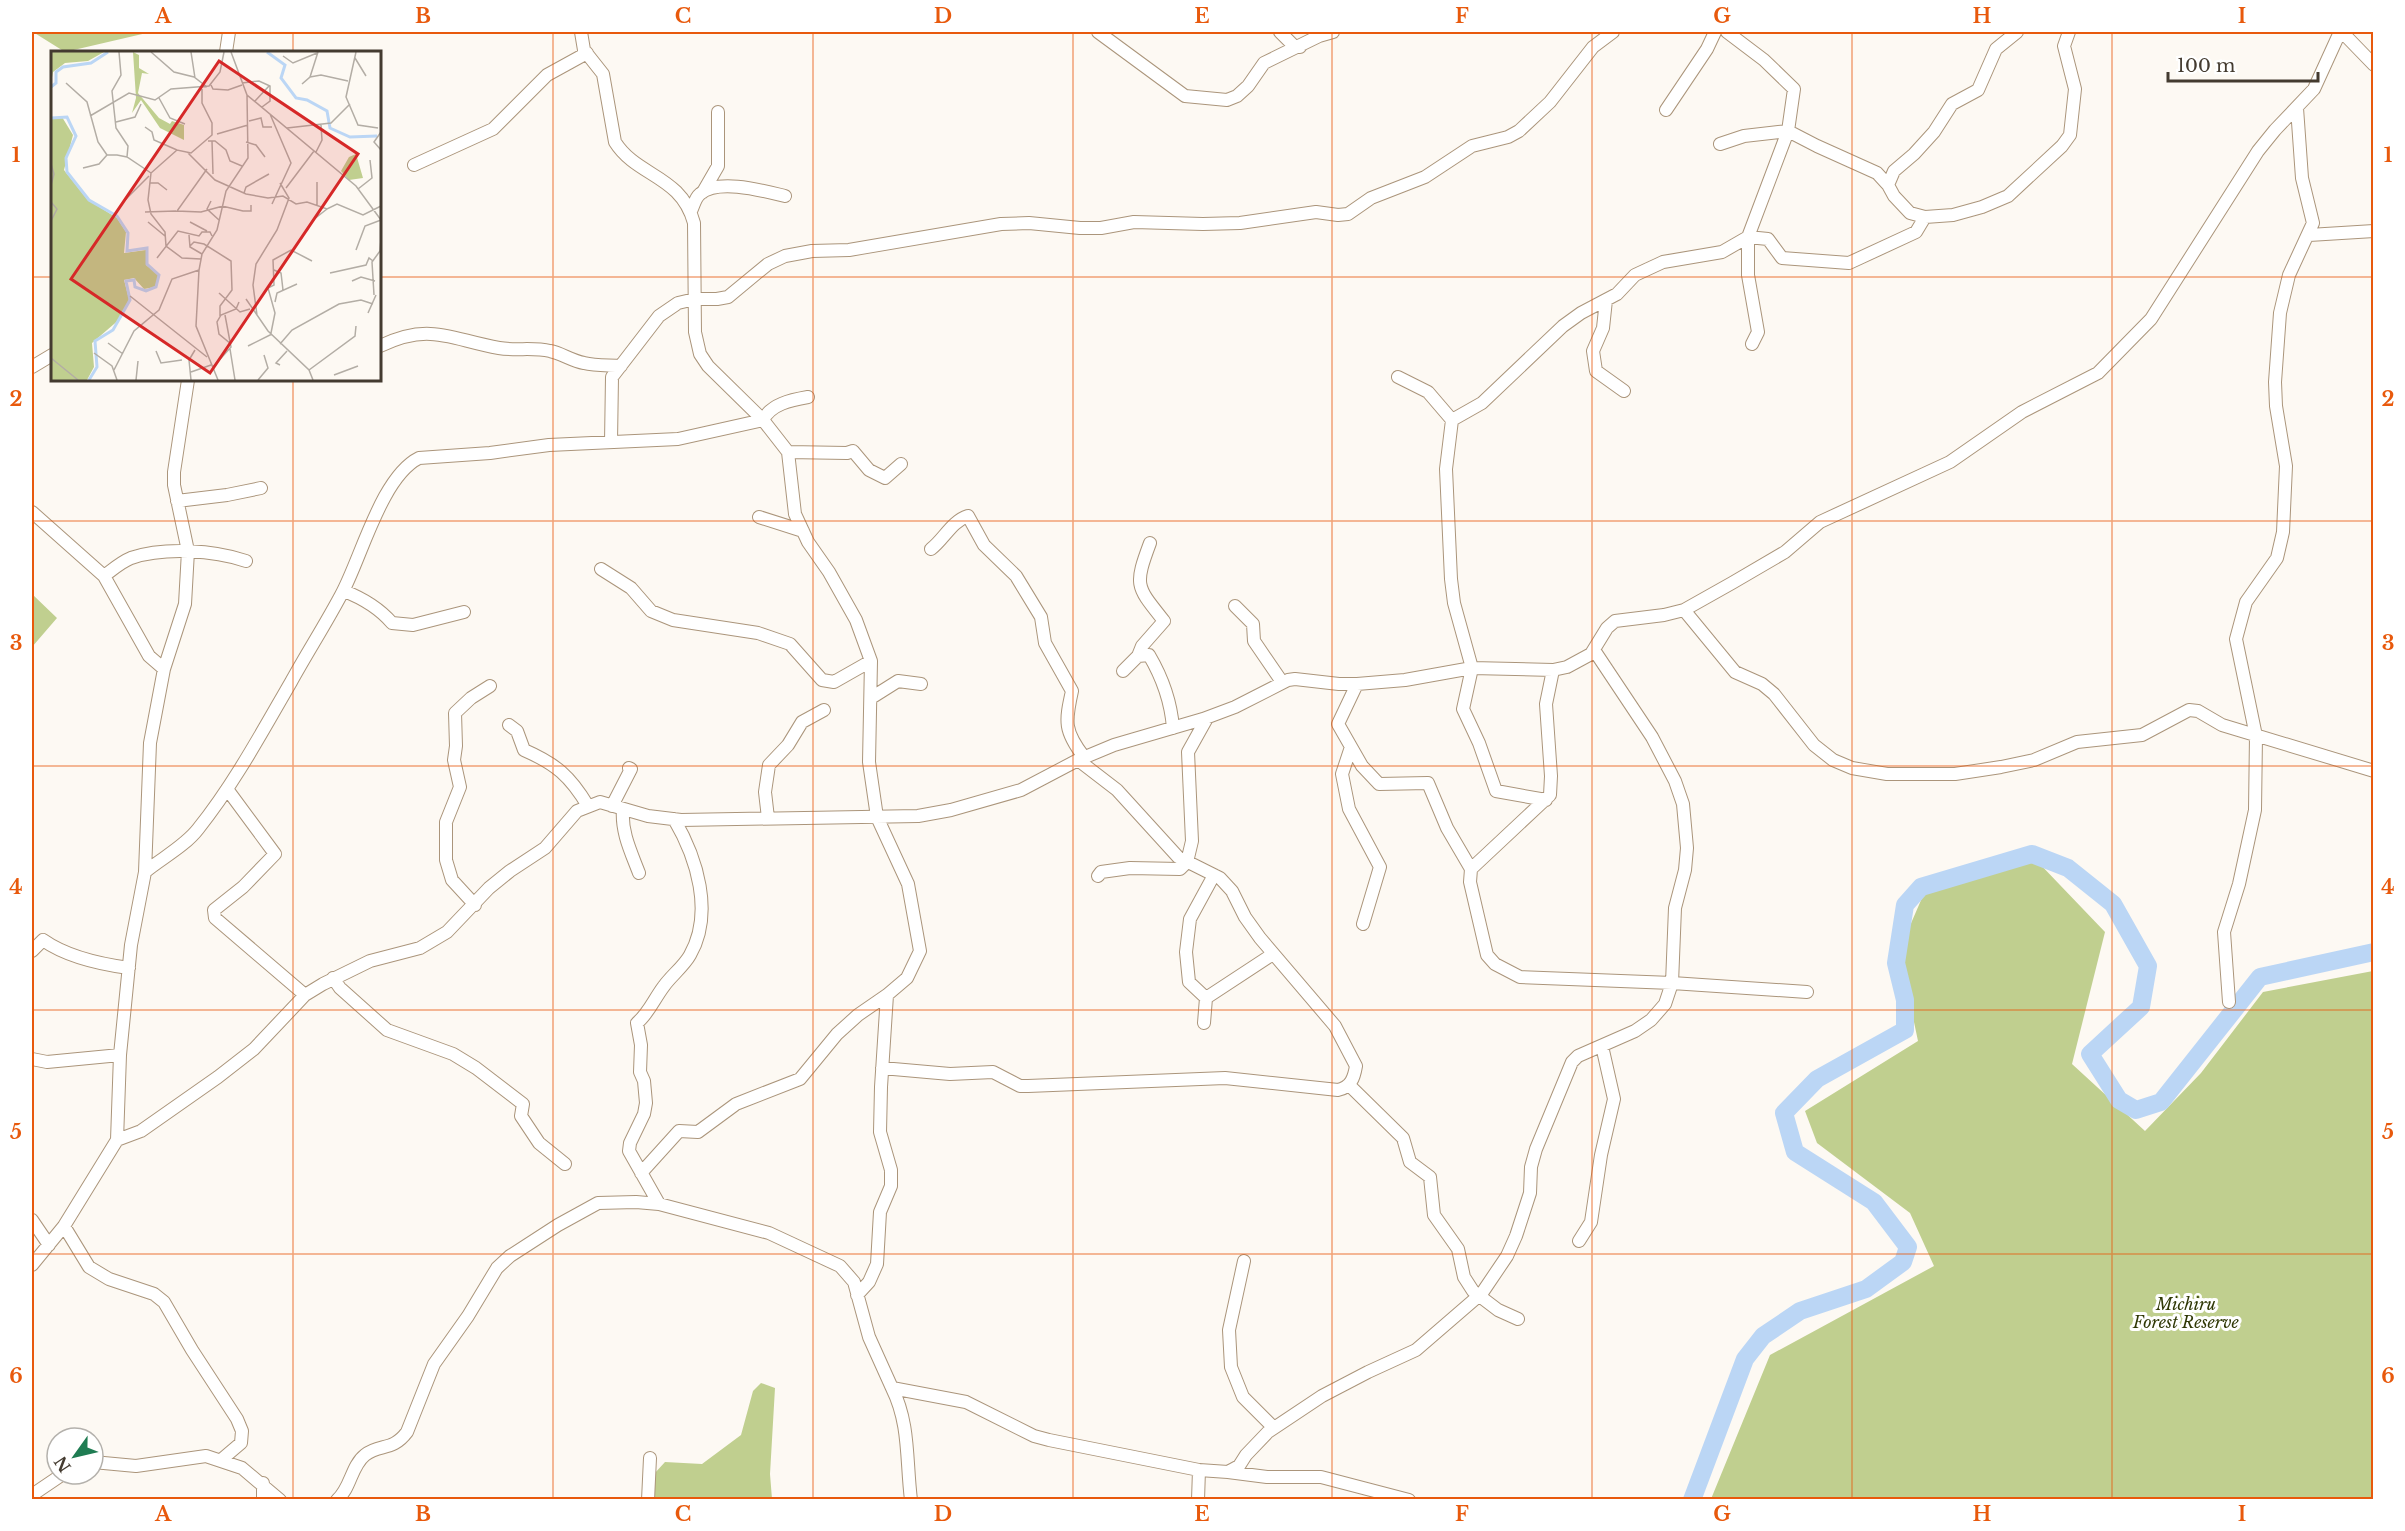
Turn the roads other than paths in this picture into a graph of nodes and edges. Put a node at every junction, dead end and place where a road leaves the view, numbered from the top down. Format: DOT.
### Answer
graph roads {
  1 [pos="228,32"];
  2 [pos="581,32"];
  3 [pos="1098,32"];
  4 [pos="1333,32"];
  5 [pos="1613,32"];
  6 [pos="1715,32"];
  7 [pos="1727,32"];
  8 [pos="2017,32"];
  9 [pos="2068,32"];
  10 [pos="2341,32"];
  11 [pos="1283,36"];
  12 [pos="1300,47"];
  13 [pos="226,51"];
  14 [pos="587,53"];
  15 [pos="1283,54"];
  16 [pos="2373,64"];
  17 [pos="2298,108"];
  18 [pos="1666,110"];
  19 [pos="718,112"];
  20 [pos="1788,131"];
  21 [pos="1719,144"];
  22 [pos="414,165"];
  23 [pos="1888,185"];
  24 [pos="703,192"];
  25 [pos="785,196"];
  26 [pos="691,211"];
  27 [pos="1925,217"];
  28 [pos="2373,231"];
  29 [pos="2309,235"];
  30 [pos="1748,237"];
  31 [pos="695,299"];
  32 [pos="1606,300"];
  33 [pos="1752,344"];
  34 [pos="381,346"];
  35 [pos="51,356"];
  36 [pos="621,366"];
  37 [pos="32,368"];
  38 [pos="1398,377"];
  39 [pos="188,381"];
  40 [pos="1624,391"];
  41 [pos="808,397"];
  42 [pos="763,420"];
  43 [pos="1452,420"];
  44 [pos="611,442"];
  45 [pos="788,452"];
  46 [pos="901,464"];
  47 [pos="261,488"];
  48 [pos="177,501"];
  49 [pos="32,512"];
  50 [pos="759,517"];
  51 [pos="803,531"];
  52 [pos="1150,543"];
  53 [pos="931,549"];
  54 [pos="188,550"];
  55 [pos="246,561"];
  56 [pos="601,569"];
  57 [pos="104,576"];
  58 [pos="344,591"];
  59 [pos="1235,606"];
  60 [pos="1684,610"];
  61 [pos="464,612"];
  62 [pos="1594,651"];
  63 [pos="1138,656"];
  64 [pos="872,661"];
  65 [pos="1472,668"];
  66 [pos="164,669"];
  67 [pos="1552,670"];
  68 [pos="1123,671"];
  69 [pos="1282,682"];
  70 [pos="921,684"];
  71 [pos="1358,684"];
  72 [pos="490,686"];
  73 [pos="871,698"];
  74 [pos="824,710"];
  75 [pos="1207,718"];
  76 [pos="509,725"];
  77 [pos="1173,728"];
  78 [pos="2256,736"];
  79 [pos="1352,747"];
  80 [pos="1081,759"];
  81 [pos="629,768"];
  82 [pos="2373,771"];
  83 [pos="227,789"];
  84 [pos="1546,800"];
  85 [pos="588,806"];
  86 [pos="618,808"];
  87 [pos="878,816"];
  88 [pos="768,818"];
  89 [pos="674,819"];
  90 [pos="1187,862"];
  91 [pos="1471,869"];
  92 [pos="145,873"];
  93 [pos="639,873"];
  94 [pos="1214,875"];
  95 [pos="1098,876"];
  96 [pos="475,905"];
  97 [pos="1363,924"];
  98 [pos="32,951"];
  99 [pos="1273,954"];
  100 [pos="129,969"];
  101 [pos="333,978"];
  102 [pos="1672,983"];
  103 [pos="1807,992"];
  104 [pos="305,995"];
  105 [pos="888,995"];
  106 [pos="1206,998"];
  107 [pos="2229,1002"];
  108 [pos="1204,1023"];
  109 [pos="1602,1046"];
  110 [pos="120,1055"];
  111 [pos="32,1059"];
  112 [pos="882,1068"];
  113 [pos="1349,1085"];
  114 [pos="117,1140"];
  115 [pos="565,1164"];
  116 [pos="642,1173"];
  117 [pos="659,1204"];
  118 [pos="32,1220"];
  119 [pos="64,1226"];
  120 [pos="1580,1241"];
  121 [pos="49,1245"];
  122 [pos="1244,1261"];
  123 [pos="32,1264"];
  124 [pos="857,1295"];
  125 [pos="1479,1296"];
  126 [pos="1518,1320"];
  127 [pos="892,1388"];
  128 [pos="1274,1428"];
  129 [pos="650,1458"];
  130 [pos="221,1460"];
  131 [pos="105,1463"];
  132 [pos="1199,1470"];
  133 [pos="1228,1472"];
  134 [pos="263,1483"];
  135 [pos="45,1486"];
  136 [pos="32,1495"];
  137 [pos="263,1500"];
  138 [pos="280,1500"];
  139 [pos="337,1500"];
  140 [pos="648,1500"];
  141 [pos="911,1500"];
  142 [pos="1198,1500"];
  143 [pos="1409,1500"];
  1 -- 13 [label="street"];
  2 -- 14 [label="street"];
  3 -- 15 [label="street"];
  4 -- 12 [label="street"];
  5 -- 31 [label="street"];
  6 -- 18 [label="street"];
  7 -- 20 [label="street"];
  8 -- 23 [label="street"];
  9 -- 27 [label="street"];
  10 -- 16 [label="street"];
  10 -- 17 [label="street"];
  11 -- 12 [label="street"];
  11 -- 15 [label="street"];
  12 -- 15 [label="street"];
  14 -- 22 [label="street"];
  14 -- 26 [label="street"];
  17 -- 29 [label="street"];
  17 -- 60 [label="street"];
  19 -- 24 [label="street"];
  20 -- 21 [label="street"];
  20 -- 23 [label="street"];
  20 -- 30 [label="street"];
  23 -- 27 [label="street"];
  24 -- 25 [label="street"];
  24 -- 26 [label="street"];
  26 -- 31 [label="street"];
  27 -- 30 [label="street"];
  28 -- 29 [label="street"];
  29 -- 78 [label="street"];
  30 -- 32 [label="street"];
  30 -- 33 [label="street"];
  31 -- 36 [label="street"];
  31 -- 42 [label="street"];
  32 -- 40 [label="street"];
  32 -- 43 [label="street"];
  34 -- 36 [label="street"];
  35 -- 37 [label="street"];
  36 -- 44 [label="street"];
  38 -- 43 [label="street"];
  39 -- 48 [label="street"];
  41 -- 42 [label="street"];
  42 -- 44 [label="street"];
  42 -- 45 [label="street"];
  43 -- 65 [label="street"];
  44 -- 58 [label="street"];
  45 -- 46 [label="street"];
  45 -- 51 [label="street"];
  47 -- 48 [label="street"];
  48 -- 54 [label="street"];
  49 -- 57 [label="street"];
  50 -- 51 [label="street"];
  51 -- 64 [label="street"];
  52 -- 63 [label="street"];
  53 -- 80 [label="street"];
  54 -- 55 [label="street"];
  54 -- 57 [label="street"];
  54 -- 66 [label="street"];
  56 -- 64 [label="street"];
  57 -- 66 [label="street"];
  58 -- 61 [label="street"];
  58 -- 83 [label="street"];
  59 -- 69 [label="street"];
  60 -- 62 [label="street"];
  60 -- 78 [label="street"];
  62 -- 67 [label="street"];
  62 -- 102 [label="street"];
  63 -- 68 [label="street"];
  63 -- 77 [label="street"];
  64 -- 73 [label="street"];
  65 -- 67 [label="street"];
  65 -- 71 [label="street"];
  65 -- 84 [label="street"];
  66 -- 92 [label="street"];
  67 -- 84 [label="street"];
  69 -- 71 [label="street"];
  69 -- 75 [label="street"];
  70 -- 73 [label="street"];
  71 -- 79 [label="street"];
  72 -- 96 [label="street"];
  73 -- 87 [label="street"];
  74 -- 88 [label="street"];
  75 -- 77 [label="street"];
  75 -- 90 [label="street"];
  76 -- 85 [label="street"];
  77 -- 80 [label="street"];
  78 -- 82 [label="street"];
  78 -- 107 [label="street"];
  79 -- 91 [label="street"];
  79 -- 97 [label="street"];
  80 -- 87 [label="street"];
  80 -- 90 [label="street"];
  81 -- 86 [label="street"];
  83 -- 92 [label="street"];
  83 -- 104 [label="street"];
  84 -- 91 [label="street"];
  85 -- 86 [label="street"];
  85 -- 96 [label="street"];
  86 -- 89 [label="street"];
  86 -- 93 [label="street"];
  87 -- 88 [label="street"];
  87 -- 105 [label="street"];
  88 -- 89 [label="street"];
  89 -- 116 [label="street"];
  90 -- 94 [label="street"];
  90 -- 95 [label="street"];
  91 -- 102 [label="street"];
  92 -- 100 [label="street"];
  94 -- 99 [label="street"];
  94 -- 106 [label="street"];
  96 -- 101 [label="street"];
  98 -- 100 [label="street"];
  99 -- 106 [label="street"];
  99 -- 113 [label="street"];
  100 -- 110 [label="street"];
  101 -- 104 [label="street"];
  101 -- 115 [label="street"];
  102 -- 103 [label="street"];
  102 -- 109 [label="street"];
  104 -- 114 [label="street"];
  105 -- 112 [label="street"];
  105 -- 116 [label="street"];
  106 -- 108 [label="street"];
  109 -- 120 [label="street"];
  109 -- 125 [label="street"];
  110 -- 111 [label="street"];
  110 -- 114 [label="street"];
  112 -- 113 [label="street"];
  112 -- 124 [label="street"];
  113 -- 125 [label="street"];
  114 -- 119 [label="street"];
  116 -- 117 [label="street"];
  117 -- 124 [label="street"];
  117 -- 139 [label="street"];
  118 -- 121 [label="street"];
  119 -- 121 [label="street"];
  119 -- 130 [label="street"];
  121 -- 123 [label="street"];
  122 -- 128 [label="street"];
  124 -- 127 [label="street"];
  125 -- 126 [label="street"];
  125 -- 128 [label="street"];
  127 -- 132 [label="street"];
  127 -- 141 [label="street"];
  128 -- 133 [label="street"];
  129 -- 140 [label="street"];
  130 -- 131 [label="street"];
  130 -- 134 [label="street"];
  132 -- 133 [label="street"];
  132 -- 142 [label="street"];
  133 -- 143 [label="street"];
  134 -- 137 [label="street"];
  134 -- 138 [label="street"];
  135 -- 136 [label="street"];
}
